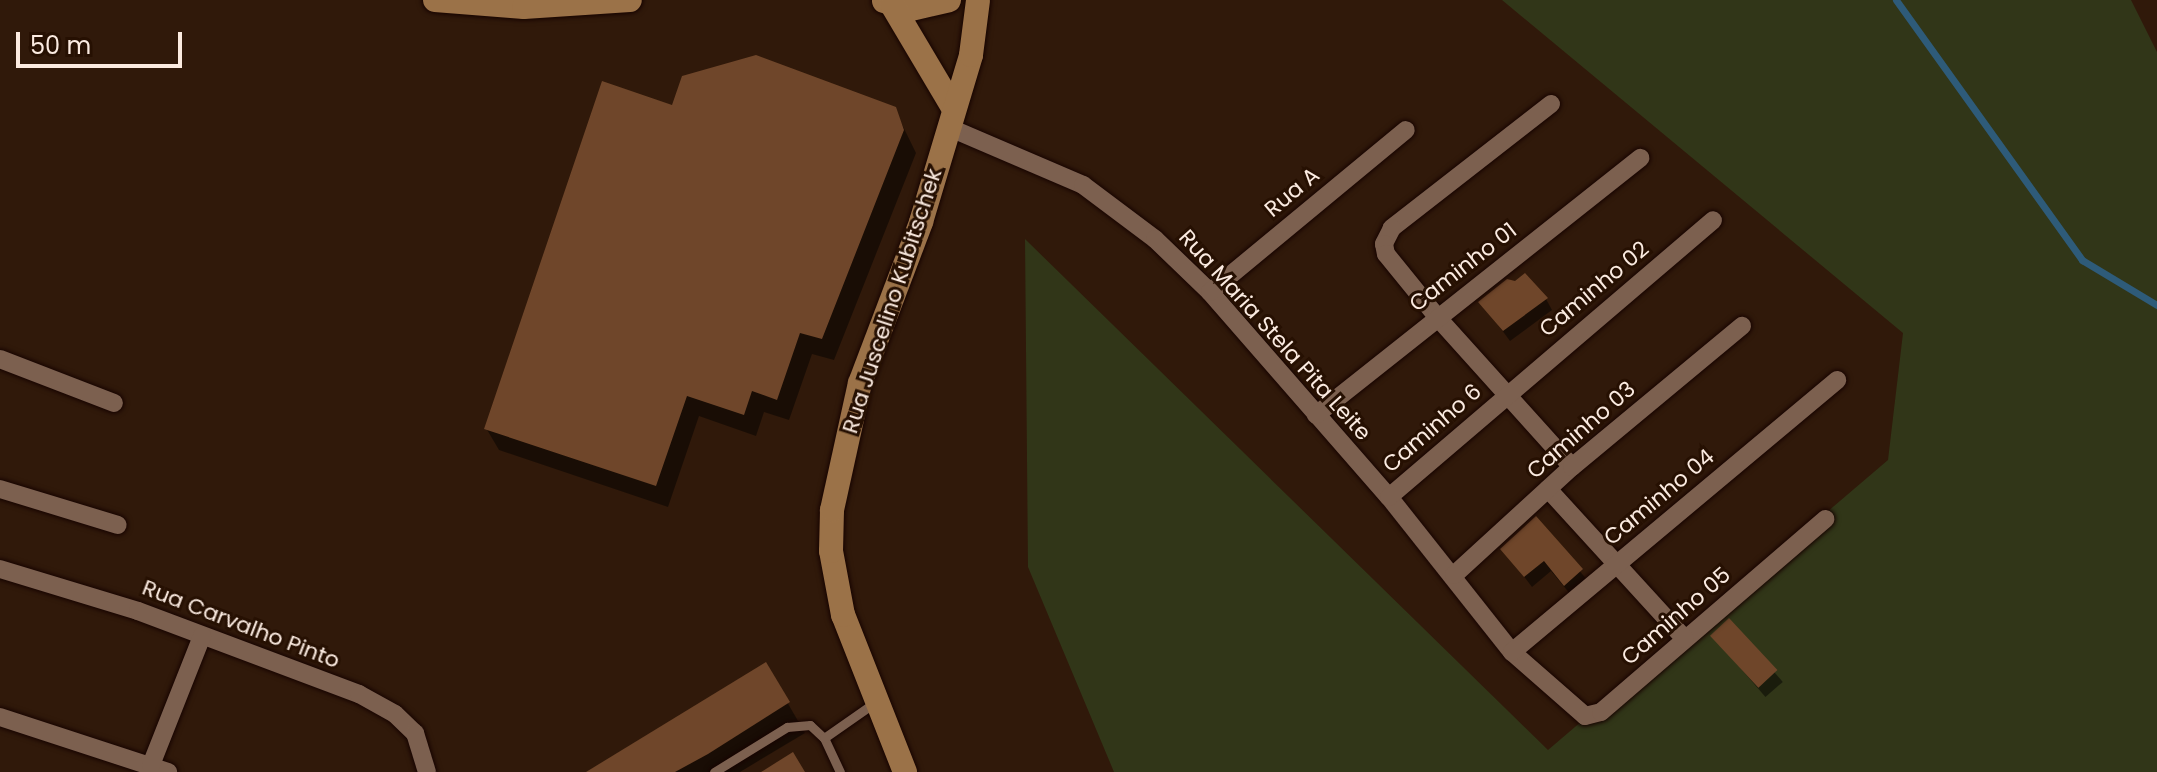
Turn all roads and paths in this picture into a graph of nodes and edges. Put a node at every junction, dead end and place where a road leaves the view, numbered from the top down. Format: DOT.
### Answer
graph roads {
  1 [pos="435,0"];
  2 [pos="630,0"];
  3 [pos="949,0"];
  4 [pos="978,0"];
  5 [pos="887,3"];
  6 [pos="1551,104"];
  7 [pos="950,116"];
  8 [pos="1406,130"];
  9 [pos="1640,158"];
  10 [pos="1713,220"];
  11 [pos="1210,292"];
  12 [pos="1438,318"];
  13 [pos="1742,326"];
  14 [pos="0,359"];
  15 [pos="1837,380"];
  16 [pos="1506,394"];
  17 [pos="114,403"];
  18 [pos="1316,415"];
  19 [pos="1572,467"];
  20 [pos="0,489"];
  21 [pos="1548,489"];
  22 [pos="1389,497"];
  23 [pos="1825,519"];
  24 [pos="118,525"];
  25 [pos="1618,562"];
  26 [pos="0,569"];
  27 [pos="1454,575"];
  28 [pos="202,636"];
  29 [pos="1685,639"];
  30 [pos="1512,652"];
  31 [pos="1553,692"];
  32 [pos="877,701"];
  33 [pos="0,717"];
  34 [pos="824,738"];
  35 [pos="160,768"];
  36 [pos="427,772"];
  37 [pos="714,772"];
  38 [pos="840,772"];
  39 [pos="905,772"];
  1 -- 2 [label="main road"];
  3 -- 5 [label="main road"];
  4 -- 7 [label="main road, Rua Juscelino Kubitschek"];
  5 -- 7 [label="main road"];
  6 -- 12 [label="street"];
  7 -- 11 [label="street, Rua Maria Stela Pita Leite"];
  7 -- 32 [label="main road, Rua Juscelino Kubitschek"];
  8 -- 11 [label="street, Rua A"];
  9 -- 12 [label="street, Caminho 01"];
  10 -- 16 [label="street, Caminho 02"];
  11 -- 18 [label="street, Rua Maria Stela Pita Leite"];
  12 -- 16 [label="street"];
  12 -- 18 [label="street, Caminho 01"];
  13 -- 19 [label="street, Caminho 03"];
  14 -- 17 [label="street"];
  15 -- 25 [label="street, Caminho 04"];
  16 -- 19 [label="street"];
  16 -- 22 [label="street, Caminho 6"];
  18 -- 22 [label="street, Rua Maria Stela Pita Leite"];
  19 -- 21 [label="street, Caminho 03"];
  20 -- 24 [label="street"];
  21 -- 25 [label="street"];
  21 -- 27 [label="street, Caminho 03"];
  22 -- 27 [label="street, Rua Maria Stela Pita Leite"];
  23 -- 29 [label="street, Caminho 05"];
  25 -- 29 [label="street"];
  25 -- 30 [label="street, Caminho 04"];
  26 -- 28 [label="street, Rua Carvalho Pinto"];
  27 -- 30 [label="street, Rua Maria Stela Pita Leite"];
  28 -- 35 [label="street"];
  28 -- 36 [label="street, Rua Carvalho Pinto"];
  29 -- 31 [label="street, Caminho 05"];
  30 -- 31 [label="street, Rua Maria Stela Pita Leite"];
  32 -- 34 [label="lane"];
  32 -- 39 [label="main road, Rua Juscelino Kubitschek"];
  33 -- 35 [label="street"];
  34 -- 37 [label="lane"];
  34 -- 38 [label="lane"];
}
